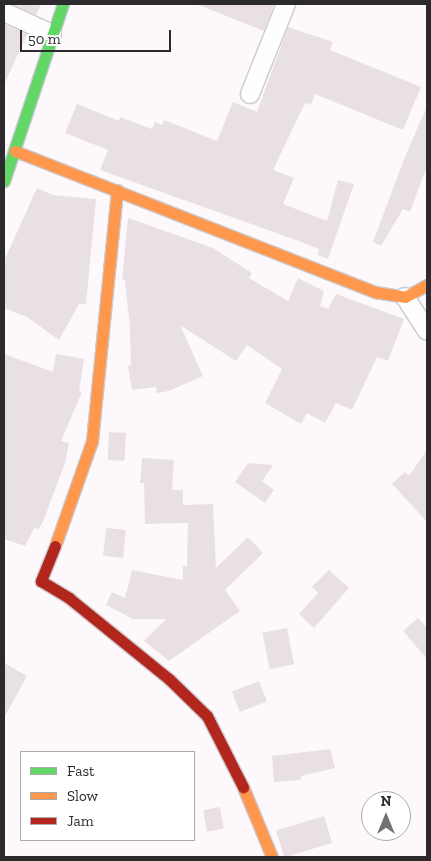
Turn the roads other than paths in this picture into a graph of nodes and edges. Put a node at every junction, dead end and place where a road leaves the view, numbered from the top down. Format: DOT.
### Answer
graph roads {
  1 [pos="63,4"];
  2 [pos="286,4"];
  3 [pos="4,12"];
  4 [pos="52,34"];
  5 [pos="250,94"];
  6 [pos="4,128"];
  7 [pos="22,128"];
  8 [pos="15,152"];
  9 [pos="4,182"];
  10 [pos="117,190"];
  11 [pos="427,285"];
  12 [pos="405,297"];
  13 [pos="427,331"];
  14 [pos="272,857"];
  1 -- 4 [label="street"];
  2 -- 5 [label="street"];
  3 -- 4 [label="street"];
  4 -- 7 [label="street"];
  6 -- 7 [label="street"];
  7 -- 8 [label="street"];
  8 -- 9 [label="street"];
  8 -- 10 [label="street"];
  10 -- 12 [label="street"];
  10 -- 14 [label="street"];
  11 -- 12 [label="street"];
  12 -- 13 [label="street"];
}
